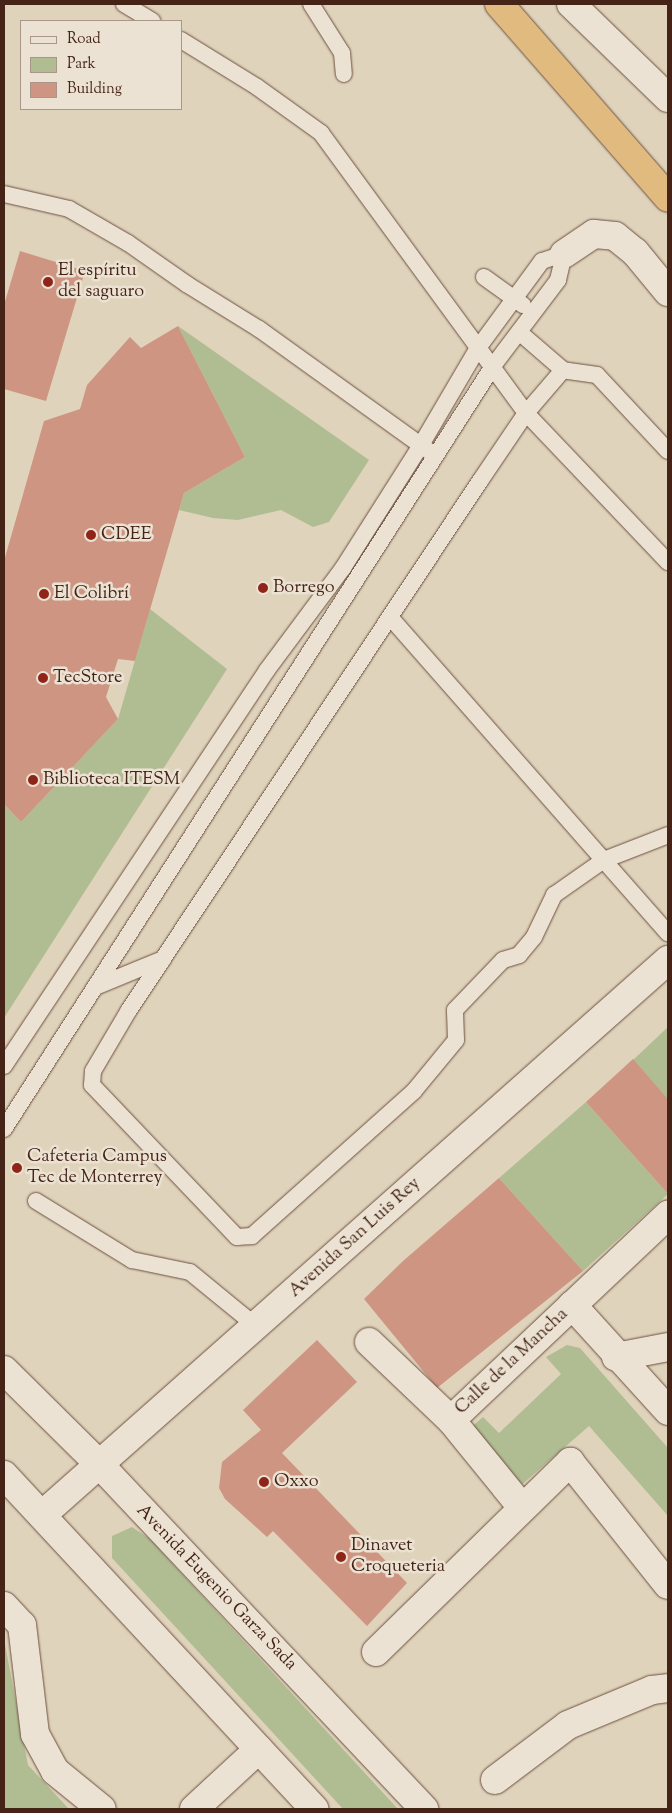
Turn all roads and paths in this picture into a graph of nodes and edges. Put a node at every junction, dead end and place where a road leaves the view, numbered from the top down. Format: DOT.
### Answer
graph roads {
  1 [pos="124,4"];
  2 [pos="311,4"];
  3 [pos="498,4"];
  4 [pos="571,4"];
  5 [pos="150,20"];
  6 [pos="182,41"];
  7 [pos="344,74"];
  8 [pos="664,86"];
  9 [pos="4,194"];
  10 [pos="668,198"];
  11 [pos="564,254"];
  12 [pos="484,277"];
  13 [pos="668,292"];
  14 [pos="515,299"];
  15 [pos="533,312"];
  16 [pos="519,332"];
  17 [pos="478,348"];
  18 [pos="493,366"];
  19 [pos="563,370"];
  20 [pos="526,413"];
  21 [pos="421,445"];
  22 [pos="668,451"];
  23 [pos="436,456"];
  24 [pos="668,562"];
  25 [pos="390,618"];
  26 [pos="668,835"];
  27 [pos="604,860"];
  28 [pos="668,933"];
  29 [pos="163,959"];
  30 [pos="668,960"];
  31 [pos="95,987"];
  32 [pos="4,1066"];
  33 [pos="4,1129"];
  34 [pos="36,1200"];
  35 [pos="668,1215"];
  36 [pos="572,1305"];
  37 [pos="256,1326"];
  38 [pos="369,1342"];
  39 [pos="668,1347"];
  40 [pos="616,1357"];
  41 [pos="4,1370"];
  42 [pos="668,1411"];
  43 [pos="451,1420"];
  44 [pos="100,1465"];
  45 [pos="4,1475"];
  46 [pos="521,1506"];
  47 [pos="42,1515"];
  48 [pos="668,1585"];
  49 [pos="4,1606"];
  50 [pos="376,1652"];
  51 [pos="668,1688"];
  52 [pos="259,1749"];
  53 [pos="495,1780"];
  54 [pos="102,1809"];
  55 [pos="194,1809"];
  56 [pos="314,1809"];
  57 [pos="424,1809"];
  1 -- 5 [label="lane"];
  2 -- 7 [label="lane"];
  3 -- 10 [label="highway"];
  4 -- 8 [label="street"];
  6 -- 17 [label="lane"];
  9 -- 21 [label="lane"];
  11 -- 13 [label="street"];
  11 -- 14 [label="lane"];
  11 -- 15 [label="lane"];
  12 -- 14 [label="lane"];
  14 -- 15 [label="lane"];
  14 -- 17 [label="lane"];
  15 -- 16 [label="lane"];
  16 -- 18 [label="lane"];
  16 -- 19 [label="lane"];
  17 -- 18 [label="lane"];
  17 -- 21 [label="lane"];
  18 -- 20 [label="lane"];
  18 -- 23 [label="lane"];
  19 -- 20 [label="lane"];
  19 -- 22 [label="lane"];
  20 -- 24 [label="lane"];
  20 -- 25 [label="lane"];
  21 -- 23 [label="lane"];
  21 -- 32 [label="lane"];
  23 -- 31 [label="lane"];
  25 -- 27 [label="lane"];
  25 -- 29 [label="lane"];
  26 -- 27 [label="lane"];
  27 -- 28 [label="lane"];
  27 -- 29 [label="lane"];
  29 -- 31 [label="lane"];
  30 -- 37 [label="street, Avenida San Luis Rey"];
  31 -- 33 [label="lane"];
  34 -- 37 [label="lane"];
  35 -- 36 [label="street, Calle de la Mancha"];
  36 -- 40 [label="street, Calle de la Mancha"];
  36 -- 43 [label="street, Calle de la Mancha"];
  37 -- 44 [label="street, Avenida San Luis Rey"];
  38 -- 43 [label="street, Calle de la Mancha"];
  39 -- 40 [label="street"];
  40 -- 42 [label="street, Calle de la Mancha"];
  41 -- 44 [label="street, Avenida Eugenio Garza Sada"];
  43 -- 46 [label="street, Calle de la Mancha"];
  44 -- 47 [label="street, Avenida San Luis Rey"];
  44 -- 57 [label="street, Avenida Eugenio Garza Sada"];
  45 -- 47 [label="street"];
  46 -- 48 [label="street"];
  46 -- 50 [label="street"];
  47 -- 52 [label="street"];
  49 -- 54 [label="street"];
  51 -- 53 [label="street"];
  52 -- 55 [label="street"];
  52 -- 56 [label="street"];
}
